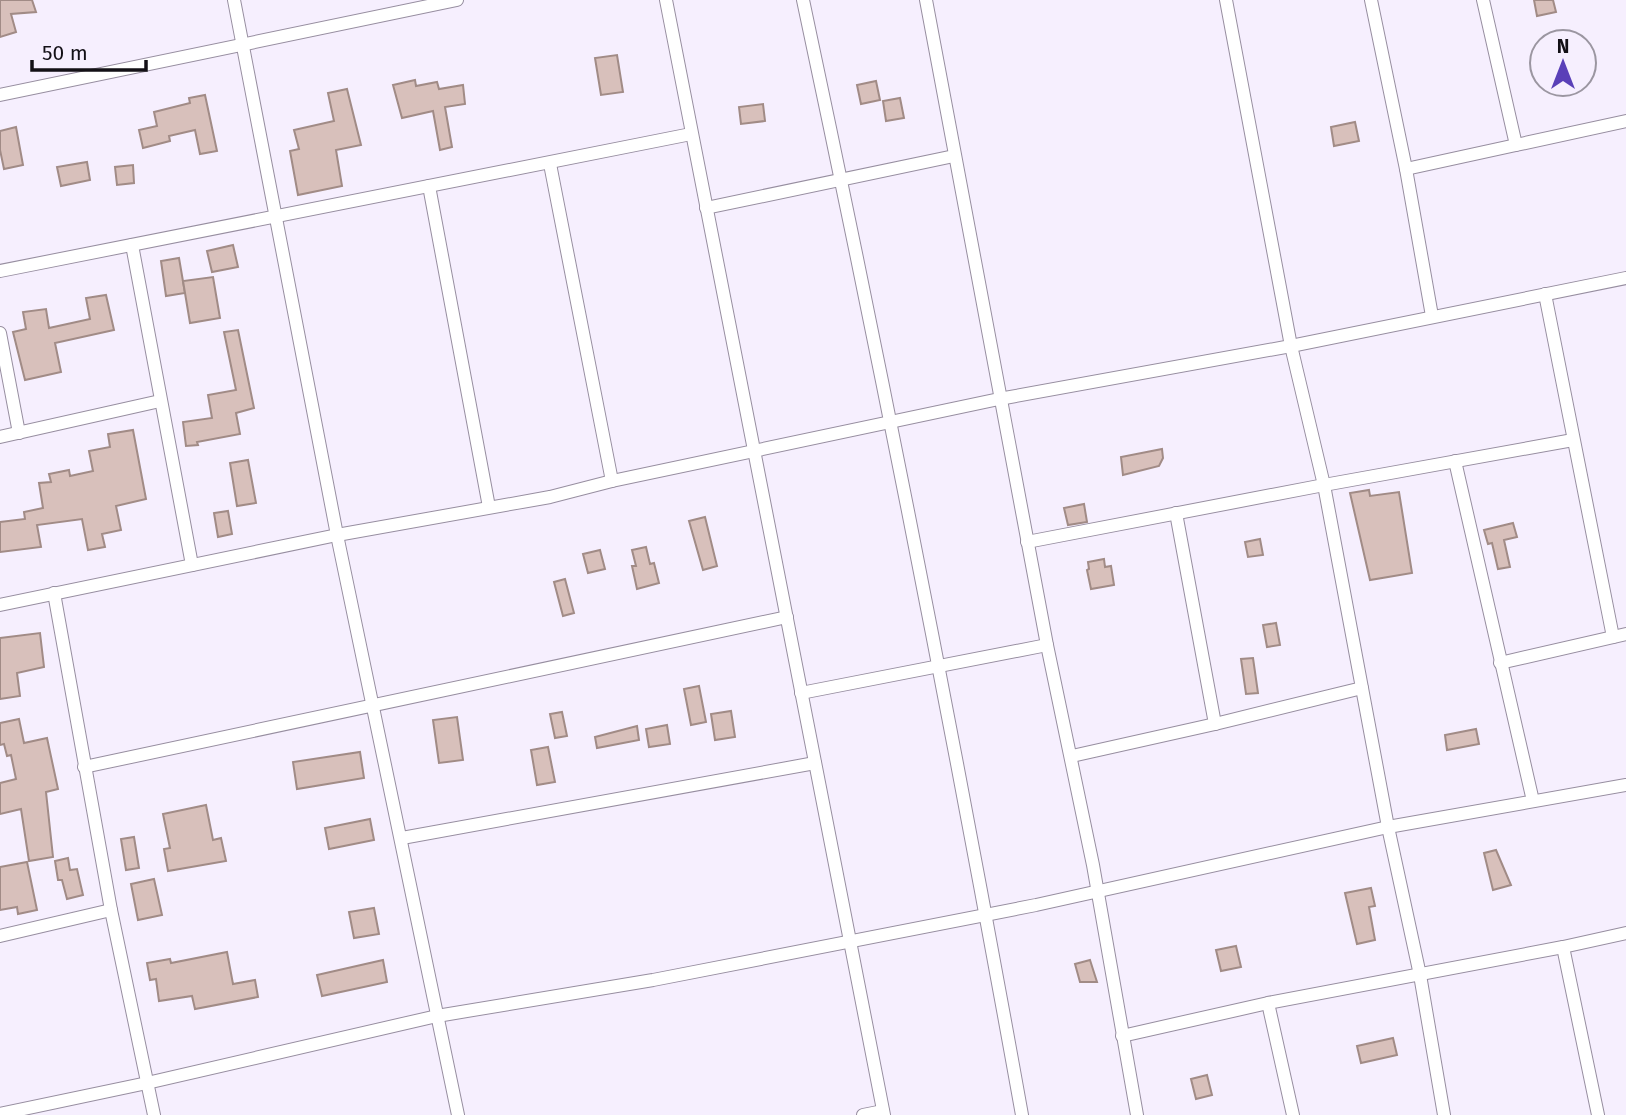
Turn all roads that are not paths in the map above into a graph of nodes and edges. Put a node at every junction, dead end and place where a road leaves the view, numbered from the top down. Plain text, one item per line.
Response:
1 (234, 0) edge
2 (457, 0) edge
3 (666, 0) edge
4 (803, 0) edge
5 (926, 0) edge
6 (1226, 0) edge
7 (1371, 0) edge
8 (1483, 0) edge
9 (241, 44) junction
10 (0, 95) edge
11 (1626, 121) edge
12 (691, 134) junction
13 (1516, 145) junction
14 (954, 156) junction
15 (550, 164) junction
16 (1405, 169) junction
17 (841, 178) junction
18 (429, 186) junction
19 (706, 208) junction
20 (275, 218) junction
21 (132, 245) junction
22 (0, 271) edge
23 (1626, 278) edge
24 (1545, 294) junction
25 (1432, 316) junction
26 (0, 332) edge
27 (1291, 346) junction
28 (999, 398) junction
29 (160, 401) junction
30 (891, 421) junction
31 (19, 433) junction
32 (0, 437) edge
33 (1573, 440) junction
34 (754, 452) junction
35 (1455, 461) junction
36 (612, 481) junction
37 (1324, 485) junction
38 (489, 507) junction
39 (1176, 513) junction
40 (337, 535) junction
41 (1027, 542) junction
42 (192, 565) junction
43 (54, 593) junction
44 (0, 605) edge
45 (787, 617) junction
46 (1619, 635) edge
47 (1047, 646) junction
48 (1500, 663) junction
49 (939, 667) junction
50 (1362, 688) junction
51 (801, 693) junction
52 (372, 706) junction
53 (1215, 724) junction
54 (1072, 756) junction
55 (815, 763) junction
56 (84, 767) junction
57 (1626, 785) edge
58 (1533, 801) junction
59 (1388, 827) junction
60 (402, 838) junction
61 (1098, 890) junction
62 (111, 910) junction
63 (986, 913) junction
64 (1626, 933) edge
65 (0, 936) edge
66 (850, 940) junction
67 (1563, 947) junction
68 (1420, 975) junction
69 (1268, 1003) junction
70 (436, 1016) junction
71 (1122, 1036) junction
72 (147, 1083) junction
73 (884, 1113) edge
74 (4, 1114) edge
75 (154, 1115) edge
76 (458, 1115) edge
77 (863, 1115) edge
78 (1022, 1115) edge
79 (1137, 1115) edge
80 (1293, 1115) edge
81 (1444, 1115) edge
82 (1598, 1115) edge

1 - 9 street
2 - 9 street
3 - 12 street
4 - 17 street
5 - 14 street
6 - 27 street
7 - 16 street
8 - 13 street
9 - 10 street
9 - 20 street
11 - 13 street
12 - 15 street
12 - 19 street
13 - 16 street
14 - 17 street
14 - 28 street
15 - 18 street
15 - 36 street
16 - 25 street
17 - 19 street
17 - 30 street
18 - 20 street
18 - 38 street
19 - 34 street
20 - 21 street
20 - 40 street
21 - 22 street
21 - 29 street
23 - 24 street
24 - 25 street
24 - 33 street
25 - 27 street
26 - 31 street
27 - 28 street
27 - 37 street
28 - 30 street
28 - 41 street
29 - 31 street
29 - 42 street
30 - 34 street
30 - 49 street
31 - 32 street
33 - 35 street
33 - 46 street
34 - 36 street
34 - 45 street
35 - 37 street
35 - 48 street
36 - 38 street
37 - 39 street
37 - 50 street
38 - 40 street
39 - 41 street
39 - 53 street
40 - 42 street
40 - 52 street
41 - 47 street
42 - 43 street
43 - 44 street
43 - 56 street
45 - 51 street
45 - 52 street
46 - 48 street
47 - 49 street
47 - 54 street
48 - 58 street
49 - 51 street
49 - 63 street
50 - 53 street
50 - 59 street
51 - 55 street
52 - 56 street
52 - 60 street
53 - 54 street
54 - 61 street
55 - 60 street
55 - 66 street
56 - 62 street
57 - 58 street
58 - 59 street
59 - 61 street
59 - 68 street
60 - 70 street
61 - 63 street
61 - 71 street
62 - 65 street
62 - 72 street
63 - 66 street
63 - 78 street
64 - 67 street
66 - 70 street
66 - 73 street
67 - 68 street
67 - 82 street
68 - 69 street
68 - 81 street
69 - 71 street
69 - 80 street
70 - 72 street
70 - 76 street
71 - 79 street
72 - 74 street
72 - 75 street
73 - 77 street

